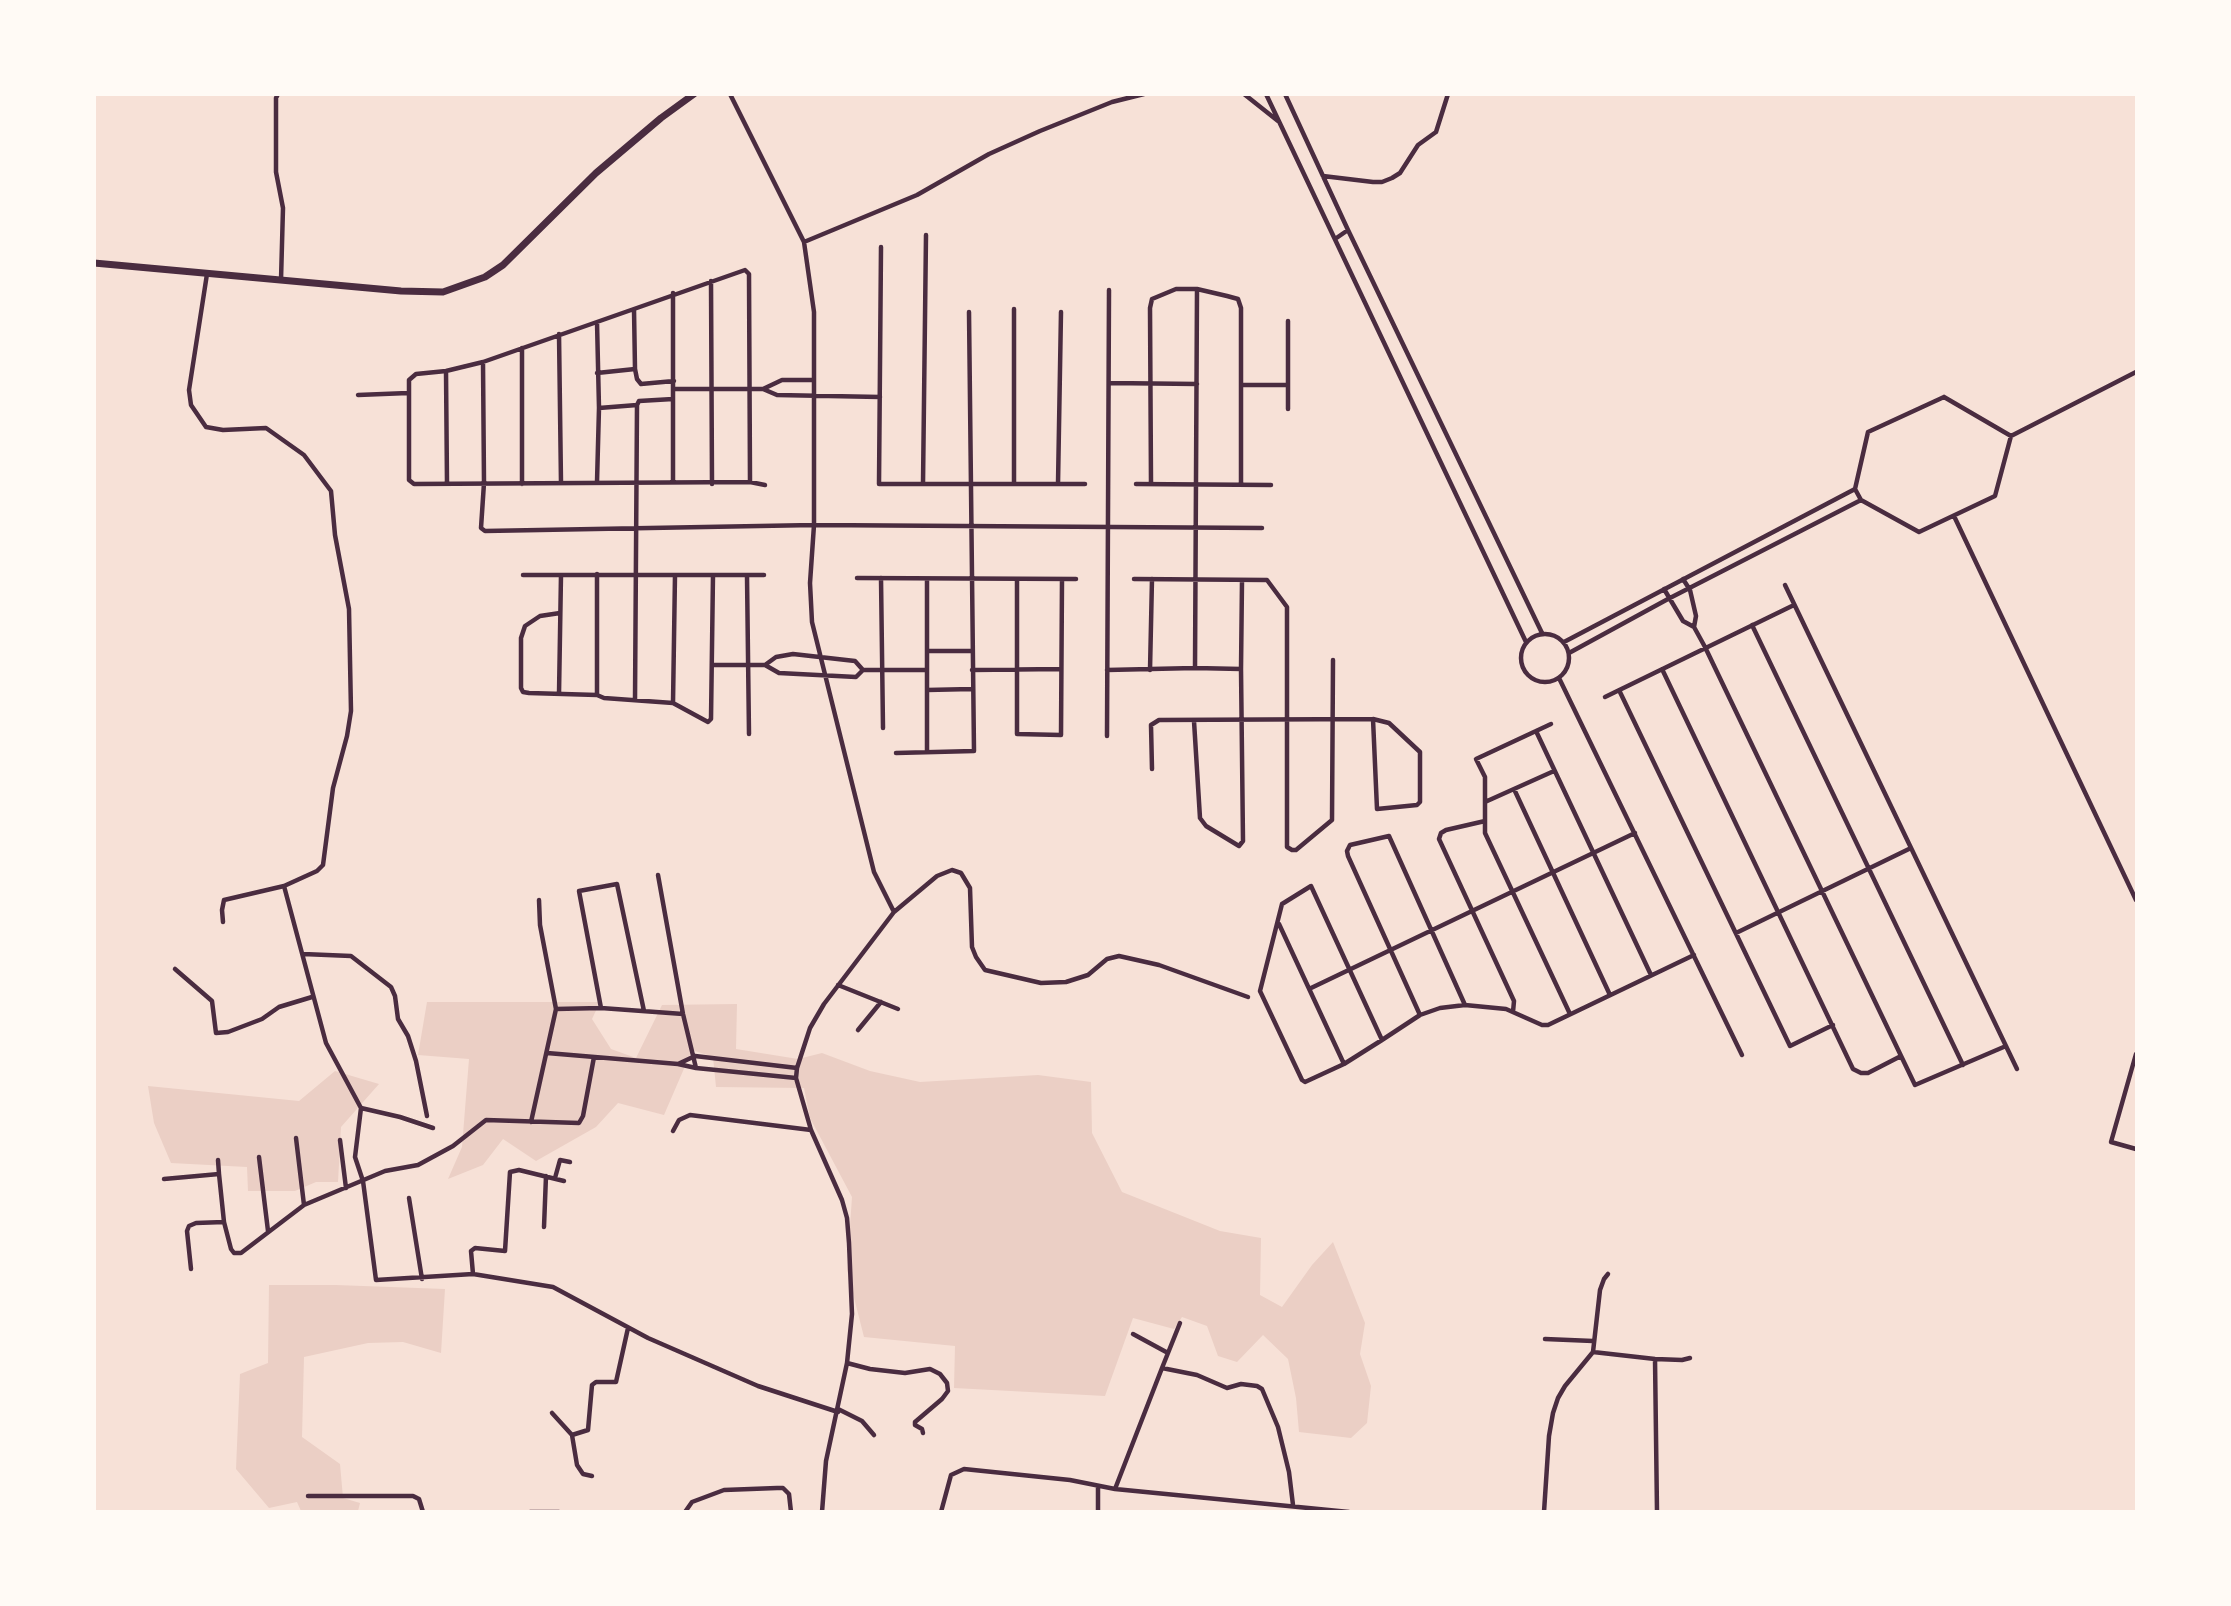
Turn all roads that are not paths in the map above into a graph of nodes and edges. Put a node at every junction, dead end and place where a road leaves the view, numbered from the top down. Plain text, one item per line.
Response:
1 (278, 94) edge
2 (694, 94) edge
3 (730, 94) edge
4 (1144, 94) edge
5 (1244, 94) edge
6 (1266, 94) edge
7 (1285, 94) edge
8 (1448, 94) edge
9 (1279, 121) junction
10 (1323, 176) junction
11 (1348, 230) junction
12 (926, 235) dead end
13 (1335, 239) junction
14 (804, 242) junction
15 (881, 247) dead end
16 (94, 263) edge
17 (207, 274) junction
18 (281, 280) junction
19 (711, 281) junction
20 (1197, 289) junction
21 (1109, 290) dead end
22 (673, 293) junction
23 (634, 309) junction
24 (1014, 309) dead end
25 (969, 312) dead end
26 (1061, 312) dead end
27 (597, 321) junction
28 (1288, 321) dead end
29 (559, 334) junction
30 (522, 348) junction
31 (483, 362) junction
32 (635, 369) junction
33 (446, 371) junction
34 (2137, 372) edge
35 (597, 373) junction
36 (813, 380) junction
37 (674, 381) junction
38 (1109, 383) junction
39 (1152, 383) junction
40 (1197, 384) junction
41 (1243, 385) junction
42 (1288, 386) junction
43 (713, 387) junction
44 (750, 388) junction
45 (674, 389) junction
46 (763, 389) junction
47 (408, 393) junction
48 (358, 395) dead end
49 (813, 396) junction
50 (880, 397) junction
51 (673, 399) junction
52 (637, 405) junction
53 (599, 408) junction
54 (1288, 409) dead end
55 (2011, 436) junction
56 (597, 482) junction
57 (635, 482) junction
58 (673, 482) junction
59 (750, 482) junction
60 (484, 483) junction
61 (561, 483) junction
62 (447, 484) junction
63 (522, 484) junction
64 (712, 484) junction
65 (923, 484) junction
66 (970, 484) junction
67 (1014, 484) junction
68 (1058, 484) junction
69 (1085, 484) dead end
70 (1136, 484) dead end
71 (1151, 484) junction
72 (1241, 484) junction
73 (765, 485) dead end
74 (1196, 485) junction
75 (1271, 485) dead end
76 (1855, 489) junction
77 (1861, 500) junction
78 (1954, 516) junction
79 (814, 525) junction
80 (970, 526) junction
81 (1108, 526) junction
82 (1196, 527) junction
83 (636, 528) junction
84 (1262, 528) dead end
85 (597, 574) junction
86 (523, 575) dead end
87 (561, 575) junction
88 (676, 575) junction
89 (713, 575) junction
90 (764, 575) dead end
91 (636, 576) junction
92 (747, 576) junction
93 (857, 578) dead end
94 (881, 578) junction
95 (927, 579) junction
96 (971, 579) junction
97 (1017, 579) junction
98 (1062, 579) junction
99 (1076, 579) dead end
100 (1134, 579) dead end
101 (1152, 579) junction
102 (1195, 579) junction
103 (1684, 579) junction
104 (1242, 580) junction
105 (1785, 585) dead end
106 (1664, 589) junction
107 (1690, 590) junction
108 (1668, 599) junction
109 (1794, 605) junction
110 (560, 614) junction
111 (1752, 625) junction
112 (1694, 627) junction
113 (1542, 633) junction
114 (1526, 642) junction
115 (1564, 642) junction
116 (1705, 647) junction
117 (927, 651) junction
118 (972, 651) junction
119 (1569, 653) junction
120 (820, 658) junction
121 (1333, 660) dead end
122 (748, 664) junction
123 (765, 665) junction
124 (712, 666) junction
125 (1061, 668) junction
126 (1195, 668) junction
127 (1241, 669) junction
128 (1662, 669) junction
129 (863, 670) junction
130 (882, 670) junction
131 (927, 670) junction
132 (972, 670) junction
133 (1017, 670) junction
134 (1108, 670) junction
135 (1150, 670) junction
136 (824, 675) junction
137 (1559, 678) junction
138 (972, 689) junction
139 (927, 690) junction
140 (1619, 690) junction
141 (559, 694) junction
142 (597, 695) junction
143 (1605, 697) dead end
144 (635, 700) junction
145 (675, 704) junction
146 (1333, 718) junction
147 (1373, 719) junction
148 (1243, 720) junction
149 (1286, 720) junction
150 (1194, 721) junction
151 (1551, 723) dead end
152 (883, 728) dead end
153 (1536, 731) junction
154 (749, 734) dead end
155 (1107, 736) dead end
156 (896, 752) dead end
157 (927, 752) junction
158 (1152, 769) dead end
159 (1555, 771) junction
160 (1514, 789) junction
161 (1485, 802) junction
162 (1485, 821) junction
163 (1635, 833) junction
164 (1911, 848) junction
165 (1593, 853) junction
166 (1868, 868) junction
167 (1553, 872) junction
168 (659, 875) dead end
169 (285, 886) junction
170 (1823, 890) junction
171 (1512, 892) junction
172 (539, 900) dead end
173 (2137, 900) edge
174 (1472, 911) junction
175 (894, 912) junction
176 (1778, 912) junction
177 (223, 922) dead end
178 (1279, 923) junction
179 (1431, 930) junction
180 (1736, 933) junction
181 (1391, 950) junction
182 (303, 954) junction
183 (1694, 955) junction
184 (175, 969) dead end
185 (1350, 970) junction
186 (1651, 975) junction
187 (838, 985) junction
188 (1309, 989) junction
189 (1610, 995) junction
190 (312, 997) junction
191 (1248, 997) dead end
192 (881, 1002) junction
193 (1465, 1005) junction
194 (601, 1008) junction
195 (556, 1009) junction
196 (898, 1009) dead end
197 (644, 1011) junction
198 (1513, 1012) junction
199 (684, 1014) junction
200 (1420, 1014) junction
201 (1570, 1014) junction
202 (1833, 1025) junction
203 (858, 1030) dead end
204 (1382, 1040) junction
205 (2006, 1046) junction
206 (547, 1053) junction
207 (1742, 1055) dead end
208 (2137, 1055) edge
209 (695, 1056) junction
210 (1901, 1056) junction
211 (594, 1057) junction
212 (678, 1064) junction
213 (1344, 1064) junction
214 (1963, 1065) junction
215 (696, 1068) junction
216 (797, 1068) junction
217 (2017, 1069) dead end
218 (796, 1078) junction
219 (360, 1108) junction
220 (426, 1116) dead end
221 (531, 1122) junction
222 (433, 1128) dead end
223 (811, 1130) junction
224 (673, 1131) dead end
225 (296, 1138) dead end
226 (340, 1140) dead end
227 (2137, 1149) edge
228 (259, 1157) dead end
229 (218, 1160) dead end
230 (570, 1162) dead end
231 (219, 1174) junction
232 (546, 1176) junction
233 (555, 1178) junction
234 (164, 1180) dead end
235 (363, 1181) junction
236 (564, 1181) dead end
237 (345, 1188) junction
238 (410, 1198) dead end
239 (304, 1205) junction
240 (224, 1222) junction
241 (544, 1227) dead end
242 (268, 1231) junction
243 (191, 1269) dead end
244 (473, 1274) junction
245 (1608, 1275) dead end
246 (422, 1279) junction
247 (1180, 1323) dead end
248 (628, 1328) junction
249 (1133, 1334) dead end
250 (1545, 1339) dead end
251 (1593, 1341) junction
252 (1592, 1352) junction
253 (1168, 1353) junction
254 (1690, 1357) dead end
255 (1655, 1359) junction
256 (847, 1363) junction
257 (1162, 1368) junction
258 (838, 1410) junction
259 (552, 1413) dead end
260 (923, 1433) dead end
261 (572, 1435) junction
262 (874, 1435) dead end
263 (592, 1476) dead end
264 (1098, 1486) junction
265 (1115, 1489) junction
266 (308, 1496) dead end
267 (1293, 1505) junction
268 (423, 1511) edge
269 (530, 1511) edge
270 (559, 1511) edge
271 (685, 1511) edge
272 (791, 1511) edge
273 (822, 1511) edge
274 (941, 1511) edge
275 (1098, 1511) edge
276 (1349, 1511) edge
277 (1544, 1511) edge
278 (1657, 1511) edge

1 - 18 street
2 - 18 main road
3 - 14 street
4 - 14 street
5 - 9 street
6 - 9 street
7 - 10 street
8 - 10 street
9 - 13 street
10 - 11 street
11 - 13 street
11 - 113 street
12 - 65 street
13 - 114 street
14 - 36 street
15 - 50 street
16 - 17 main road
17 - 18 main road
17 - 169 street
19 - 22 street
19 - 43 street
19 - 44 street
20 - 39 street
20 - 40 street
20 - 41 street
21 - 38 street
22 - 23 street
22 - 37 street
23 - 27 street
23 - 32 street
24 - 67 street
25 - 66 street
26 - 68 street
27 - 29 street
27 - 35 street
28 - 42 street
29 - 30 street
29 - 61 street
30 - 31 street
30 - 63 street
31 - 33 street
31 - 60 street
32 - 35 street
32 - 37 street
33 - 47 street
33 - 62 street
34 - 55 street
35 - 53 street
36 - 46 street
36 - 49 street
37 - 45 street
38 - 39 street
38 - 81 street
39 - 40 street
39 - 71 street
40 - 74 street
41 - 42 street
41 - 72 street
42 - 54 street
43 - 44 street
43 - 45 street
43 - 64 street
44 - 46 street
44 - 59 street
45 - 51 street
46 - 49 street
47 - 48 street
47 - 62 street
49 - 50 street
49 - 79 street
50 - 65 street
51 - 52 street
51 - 58 street
52 - 53 street
52 - 57 street
53 - 56 street
55 - 76 street
55 - 78 street
56 - 57 street
56 - 61 street
57 - 58 street
57 - 83 street
58 - 64 street
59 - 64 street
59 - 73 street
60 - 62 street
60 - 63 street
60 - 83 street
61 - 63 street
65 - 66 street
66 - 67 street
66 - 80 street
67 - 68 street
68 - 69 street
70 - 71 street
71 - 74 street
72 - 74 street
72 - 75 street
74 - 82 street
76 - 77 street
76 - 103 street
77 - 78 street
77 - 107 street
78 - 173 street
79 - 80 street
79 - 83 street
79 - 120 street
80 - 81 street
80 - 96 street
81 - 82 street
81 - 134 street
82 - 84 street
82 - 102 street
83 - 91 street
85 - 87 street
85 - 91 street
85 - 142 street
86 - 87 street
87 - 110 street
88 - 89 street
88 - 91 street
88 - 145 street
89 - 92 street
89 - 124 street
90 - 92 street
91 - 144 street
92 - 122 street
93 - 94 street
94 - 95 street
94 - 130 street
95 - 96 street
95 - 117 street
96 - 97 street
96 - 118 street
97 - 98 street
97 - 133 street
98 - 99 street
98 - 125 street
100 - 101 street
101 - 102 street
101 - 135 street
102 - 104 street
102 - 126 street
103 - 106 street
103 - 107 street
104 - 127 street
104 - 149 street
105 - 109 street
106 - 108 street
106 - 115 street
107 - 108 street
107 - 112 street
108 - 112 street
108 - 119 street
109 - 111 street
109 - 164 street
110 - 141 street
110 - 141 street
111 - 116 street
111 - 166 street
112 - 116 street
113 - 114 street
113 - 115 street
114 - 137 street
115 - 119 street
116 - 128 street
116 - 170 street
117 - 118 street
117 - 131 street
118 - 132 street
119 - 137 street
120 - 123 street
120 - 129 street
120 - 136 street
121 - 146 street
122 - 123 street
122 - 124 street
122 - 154 street
123 - 136 street
124 - 145 street
125 - 133 street
125 - 133 street
126 - 127 street
126 - 135 street
127 - 148 street
128 - 140 street
128 - 176 street
129 - 130 street
129 - 136 street
130 - 131 street
130 - 152 street
131 - 139 street
132 - 133 street
132 - 138 street
134 - 135 street
134 - 155 street
136 - 175 street
137 - 163 street
138 - 139 street
138 - 157 street
139 - 157 street
140 - 143 street
140 - 180 street
141 - 142 street
142 - 144 street
144 - 145 street
146 - 147 street
146 - 149 street
146 - 149 street
147 - 147 street
148 - 149 street
148 - 150 street
148 - 150 street
150 - 158 street
151 - 153 street
153 - 159 street
153 - 161 street
156 - 157 street
159 - 160 street
159 - 165 street
160 - 161 street
160 - 167 street
161 - 162 street
162 - 171 street
162 - 174 street
163 - 165 street
163 - 183 street
164 - 166 street
164 - 205 street
165 - 167 street
165 - 186 street
166 - 170 street
166 - 214 street
167 - 171 street
167 - 189 street
168 - 199 street
169 - 177 street
169 - 182 street
170 - 176 street
170 - 210 street
171 - 174 street
171 - 201 street
172 - 195 street
174 - 179 street
174 - 198 street
175 - 187 street
175 - 191 street
176 - 180 street
176 - 202 street
178 - 185 street
178 - 188 street
178 - 213 street
179 - 181 street
179 - 181 street
179 - 193 street
180 - 202 street
181 - 185 street
181 - 200 street
182 - 190 street
182 - 220 street
183 - 186 street
183 - 207 street
184 - 190 street
185 - 188 street
185 - 204 street
186 - 189 street
187 - 192 street
187 - 216 street
188 - 213 street
189 - 201 street
190 - 219 street
192 - 196 street
192 - 203 street
193 - 198 street
193 - 200 street
194 - 195 street
194 - 197 street
194 - 197 street
195 - 206 street
197 - 199 street
198 - 201 street
199 - 209 street
200 - 204 street
202 - 210 street
204 - 213 street
205 - 214 street
205 - 217 street
206 - 211 street
206 - 221 street
208 - 227 street
209 - 212 street
209 - 215 street
209 - 216 street
210 - 214 street
211 - 212 street
211 - 221 street
212 - 215 street
215 - 218 street
216 - 218 street
218 - 223 street
219 - 222 street
219 - 235 street
221 - 235 street
223 - 224 street
223 - 256 street
225 - 239 street
226 - 237 street
228 - 242 street
229 - 231 street
230 - 233 street
231 - 234 street
231 - 240 street
232 - 233 street
232 - 241 street
232 - 244 street
233 - 236 street
235 - 237 street
235 - 246 street
237 - 239 street
238 - 246 street
239 - 242 street
240 - 242 street
240 - 243 street
244 - 246 street
244 - 248 street
245 - 251 street
247 - 253 street
248 - 258 street
248 - 261 street
249 - 253 street
250 - 251 street
251 - 252 street
252 - 255 street
252 - 277 street
253 - 257 street
254 - 255 street
255 - 278 street
256 - 258 street
256 - 260 street
257 - 265 street
257 - 267 street
258 - 262 street
258 - 273 street
259 - 261 street
261 - 263 street
264 - 265 street
264 - 274 street
264 - 275 street
265 - 267 street
266 - 268 street
267 - 276 street
269 - 270 street
271 - 272 street

